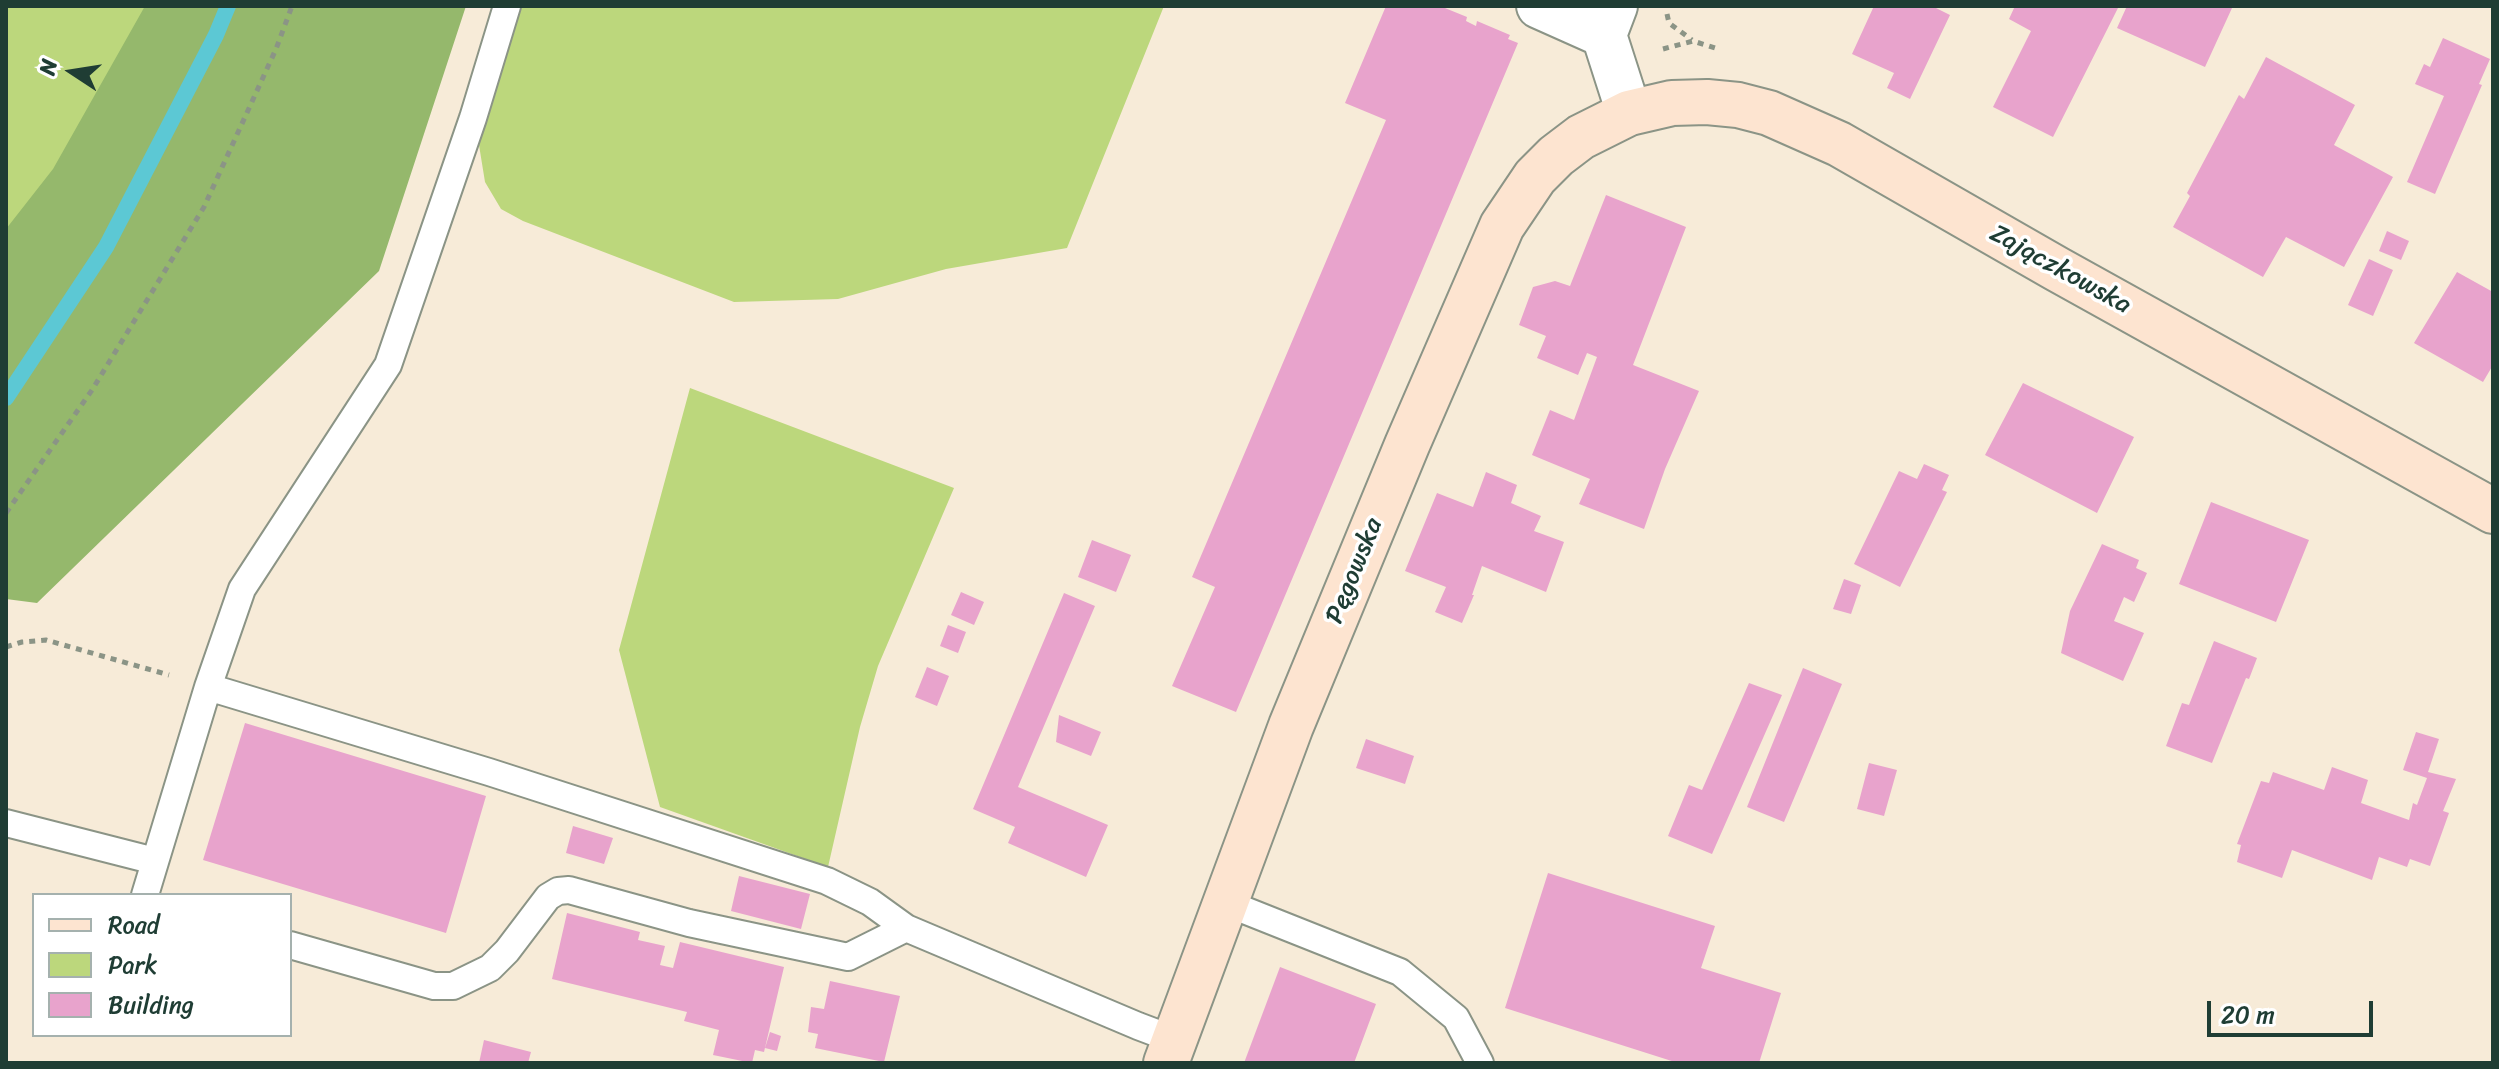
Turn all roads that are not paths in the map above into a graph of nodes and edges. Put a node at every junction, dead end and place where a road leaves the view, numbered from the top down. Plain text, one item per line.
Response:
1 (507, 6) edge
2 (1539, 6) edge
3 (1610, 21) edge
4 (1619, 117) junction
5 (2493, 511) edge
6 (208, 687) junction
7 (6, 823) edge
8 (155, 861) junction
9 (146, 893) edge
10 (1224, 902) junction
11 (906, 928) junction
12 (292, 946) edge
13 (1170, 1051) edge
14 (1480, 1063) edge

1 - 6 lane
2 - 3 street
3 - 4 street
4 - 5 main road, Zajączkowska
4 - 10 main road, Pęgowska
6 - 8 lane
6 - 11 lane
7 - 8 lane
8 - 9 lane
10 - 13 main road, Pęgowska
10 - 14 lane
11 - 12 lane
11 - 13 lane

